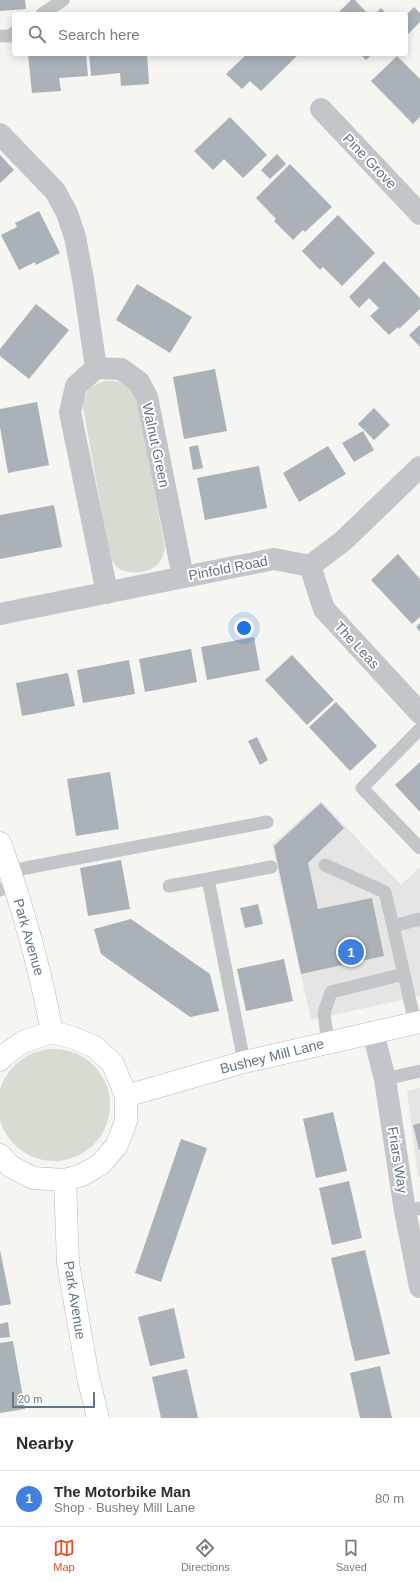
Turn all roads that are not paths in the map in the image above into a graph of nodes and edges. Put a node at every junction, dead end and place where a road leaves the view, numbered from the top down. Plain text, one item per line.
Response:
1 (64, 0) edge
2 (45, 12) edge
3 (12, 34) edge
4 (0, 36) edge
5 (320, 109) dead end
6 (0, 134) edge
7 (420, 214) edge
8 (96, 368) junction
9 (420, 467) edge
10 (310, 566) junction
11 (183, 577) junction
12 (108, 593) junction
13 (0, 614) edge
14 (420, 713) edge
15 (420, 728) edge
16 (267, 822) dead end
17 (0, 843) edge
18 (420, 848) edge
19 (325, 865) dead end
20 (271, 867) dead end
21 (208, 879) junction
22 (8, 882) edge
23 (169, 886) dead end
24 (420, 919) edge
25 (393, 926) junction
26 (404, 974) junction
27 (417, 1023) edge
28 (52, 1032) junction
29 (373, 1032) junction
30 (328, 1043) junction
31 (0, 1060) edge
32 (244, 1062) junction
33 (420, 1071) edge
34 (385, 1079) junction
35 (126, 1096) junction
36 (0, 1155) edge
37 (65, 1180) junction
38 (413, 1209) edge
39 (420, 1287) edge
40 (98, 1418) edge

1 - 2 lane
3 - 4 lane
5 - 7 street, Pine Grove
6 - 8 street
8 - 11 street, Walnut Green
8 - 12 street
9 - 10 street
10 - 11 street, Pinfold Road
10 - 14 street, The Leas
11 - 12 street, Pinfold Road
12 - 13 street, Pinfold Road
15 - 18 lane
16 - 22 lane
17 - 22 street, Park Avenue
19 - 25 lane
20 - 21 lane
21 - 23 lane
21 - 32 lane
22 - 28 street, Park Avenue
24 - 25 lane
25 - 26 lane
26 - 27 lane
26 - 30 lane
27 - 29 street, Bushey Mill Lane
28 - 31 street
28 - 35 street
29 - 30 street, Bushey Mill Lane
29 - 34 street, Friars Way
30 - 32 street, Bushey Mill Lane
32 - 35 street, Bushey Mill Lane
33 - 34 lane
34 - 38 street, Friars Way
35 - 37 street
36 - 37 street
37 - 40 street, Park Avenue
38 - 39 street, Friars Way

